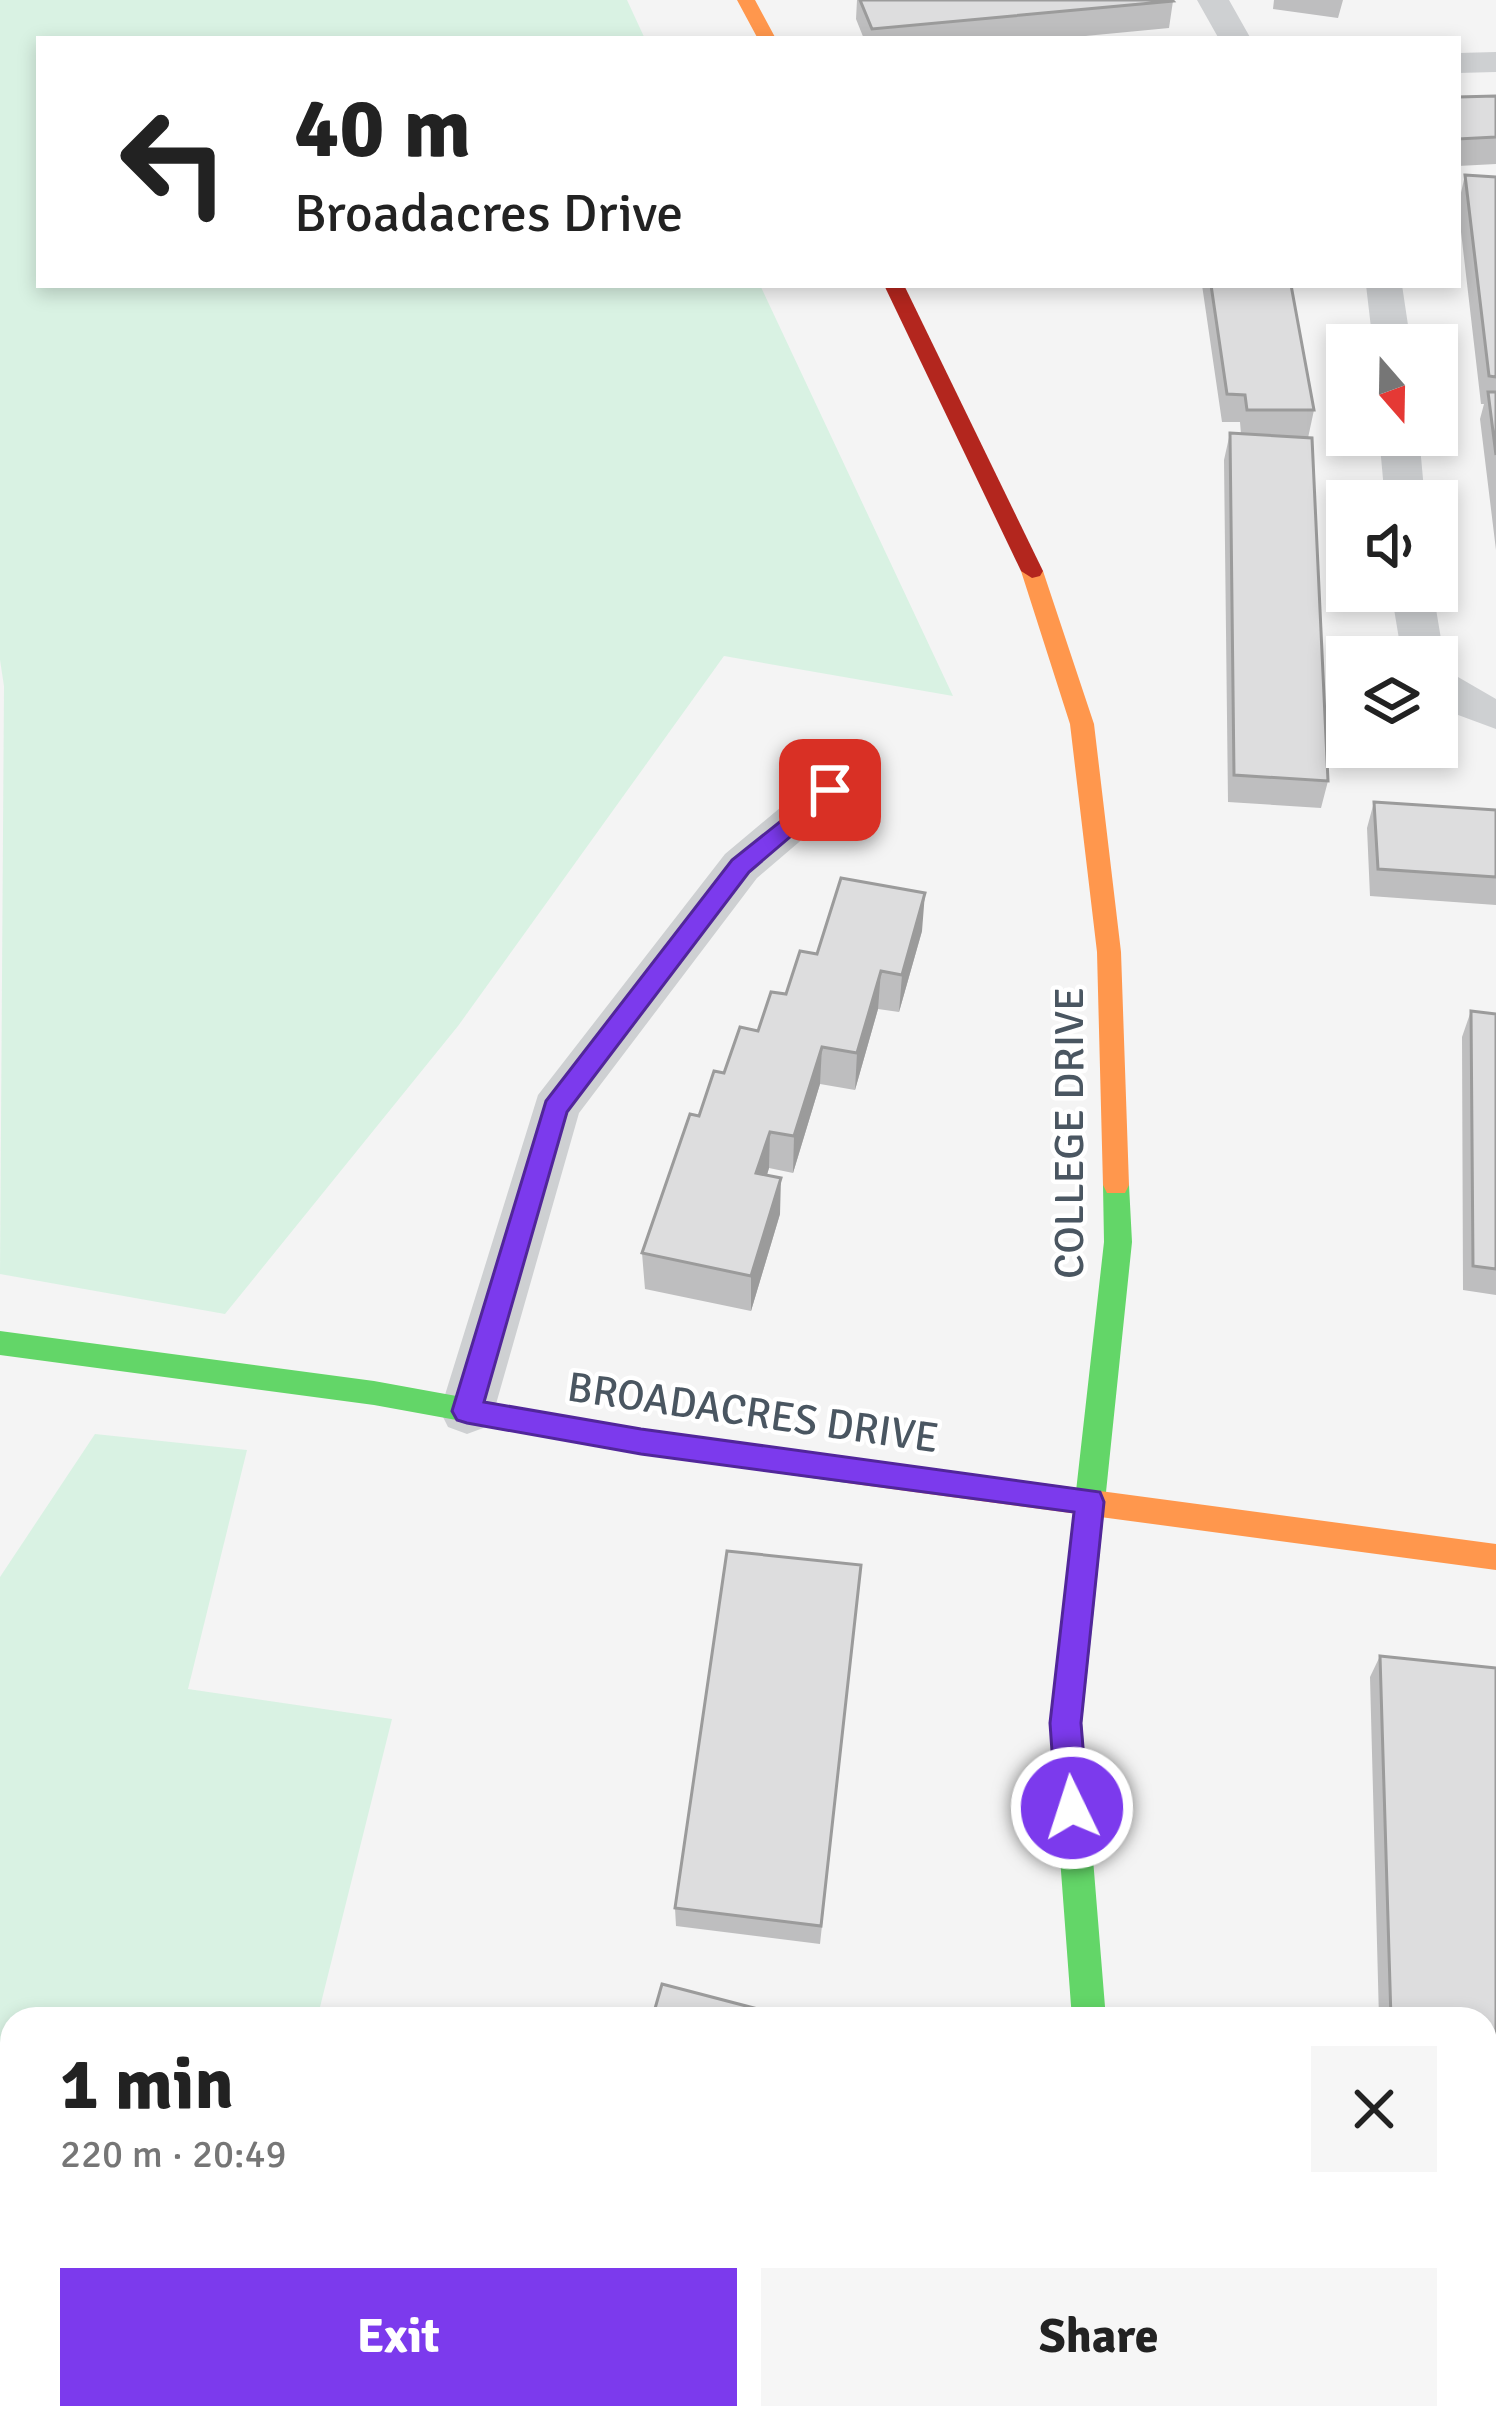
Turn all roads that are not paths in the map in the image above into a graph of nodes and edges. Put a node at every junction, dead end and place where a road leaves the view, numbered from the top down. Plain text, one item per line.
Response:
1 (746, 0) edge
2 (1213, 0) edge
3 (765, 36) edge
4 (1233, 36) edge
5 (1496, 62) edge
6 (1461, 63) edge
7 (895, 288) edge
8 (1384, 288) edge
9 (1389, 324) edge
10 (1458, 696) edge
11 (1494, 716) edge
12 (858, 767) dead end
13 (0, 1343) edge
14 (467, 1411) junction
15 (1090, 1502) junction
16 (1496, 1557) edge
17 (1088, 2007) edge

1 - 3 main road
2 - 4 street
5 - 6 street
7 - 15 main road, COLLEGE DRIVE
8 - 9 street
10 - 11 street
12 - 14 street
13 - 14 main road, BROADACRES DRIVE
14 - 15 main road, BROADACRES DRIVE
15 - 16 main road, BROADACRES DRIVE
15 - 17 main road, COLLEGE DRIVE

